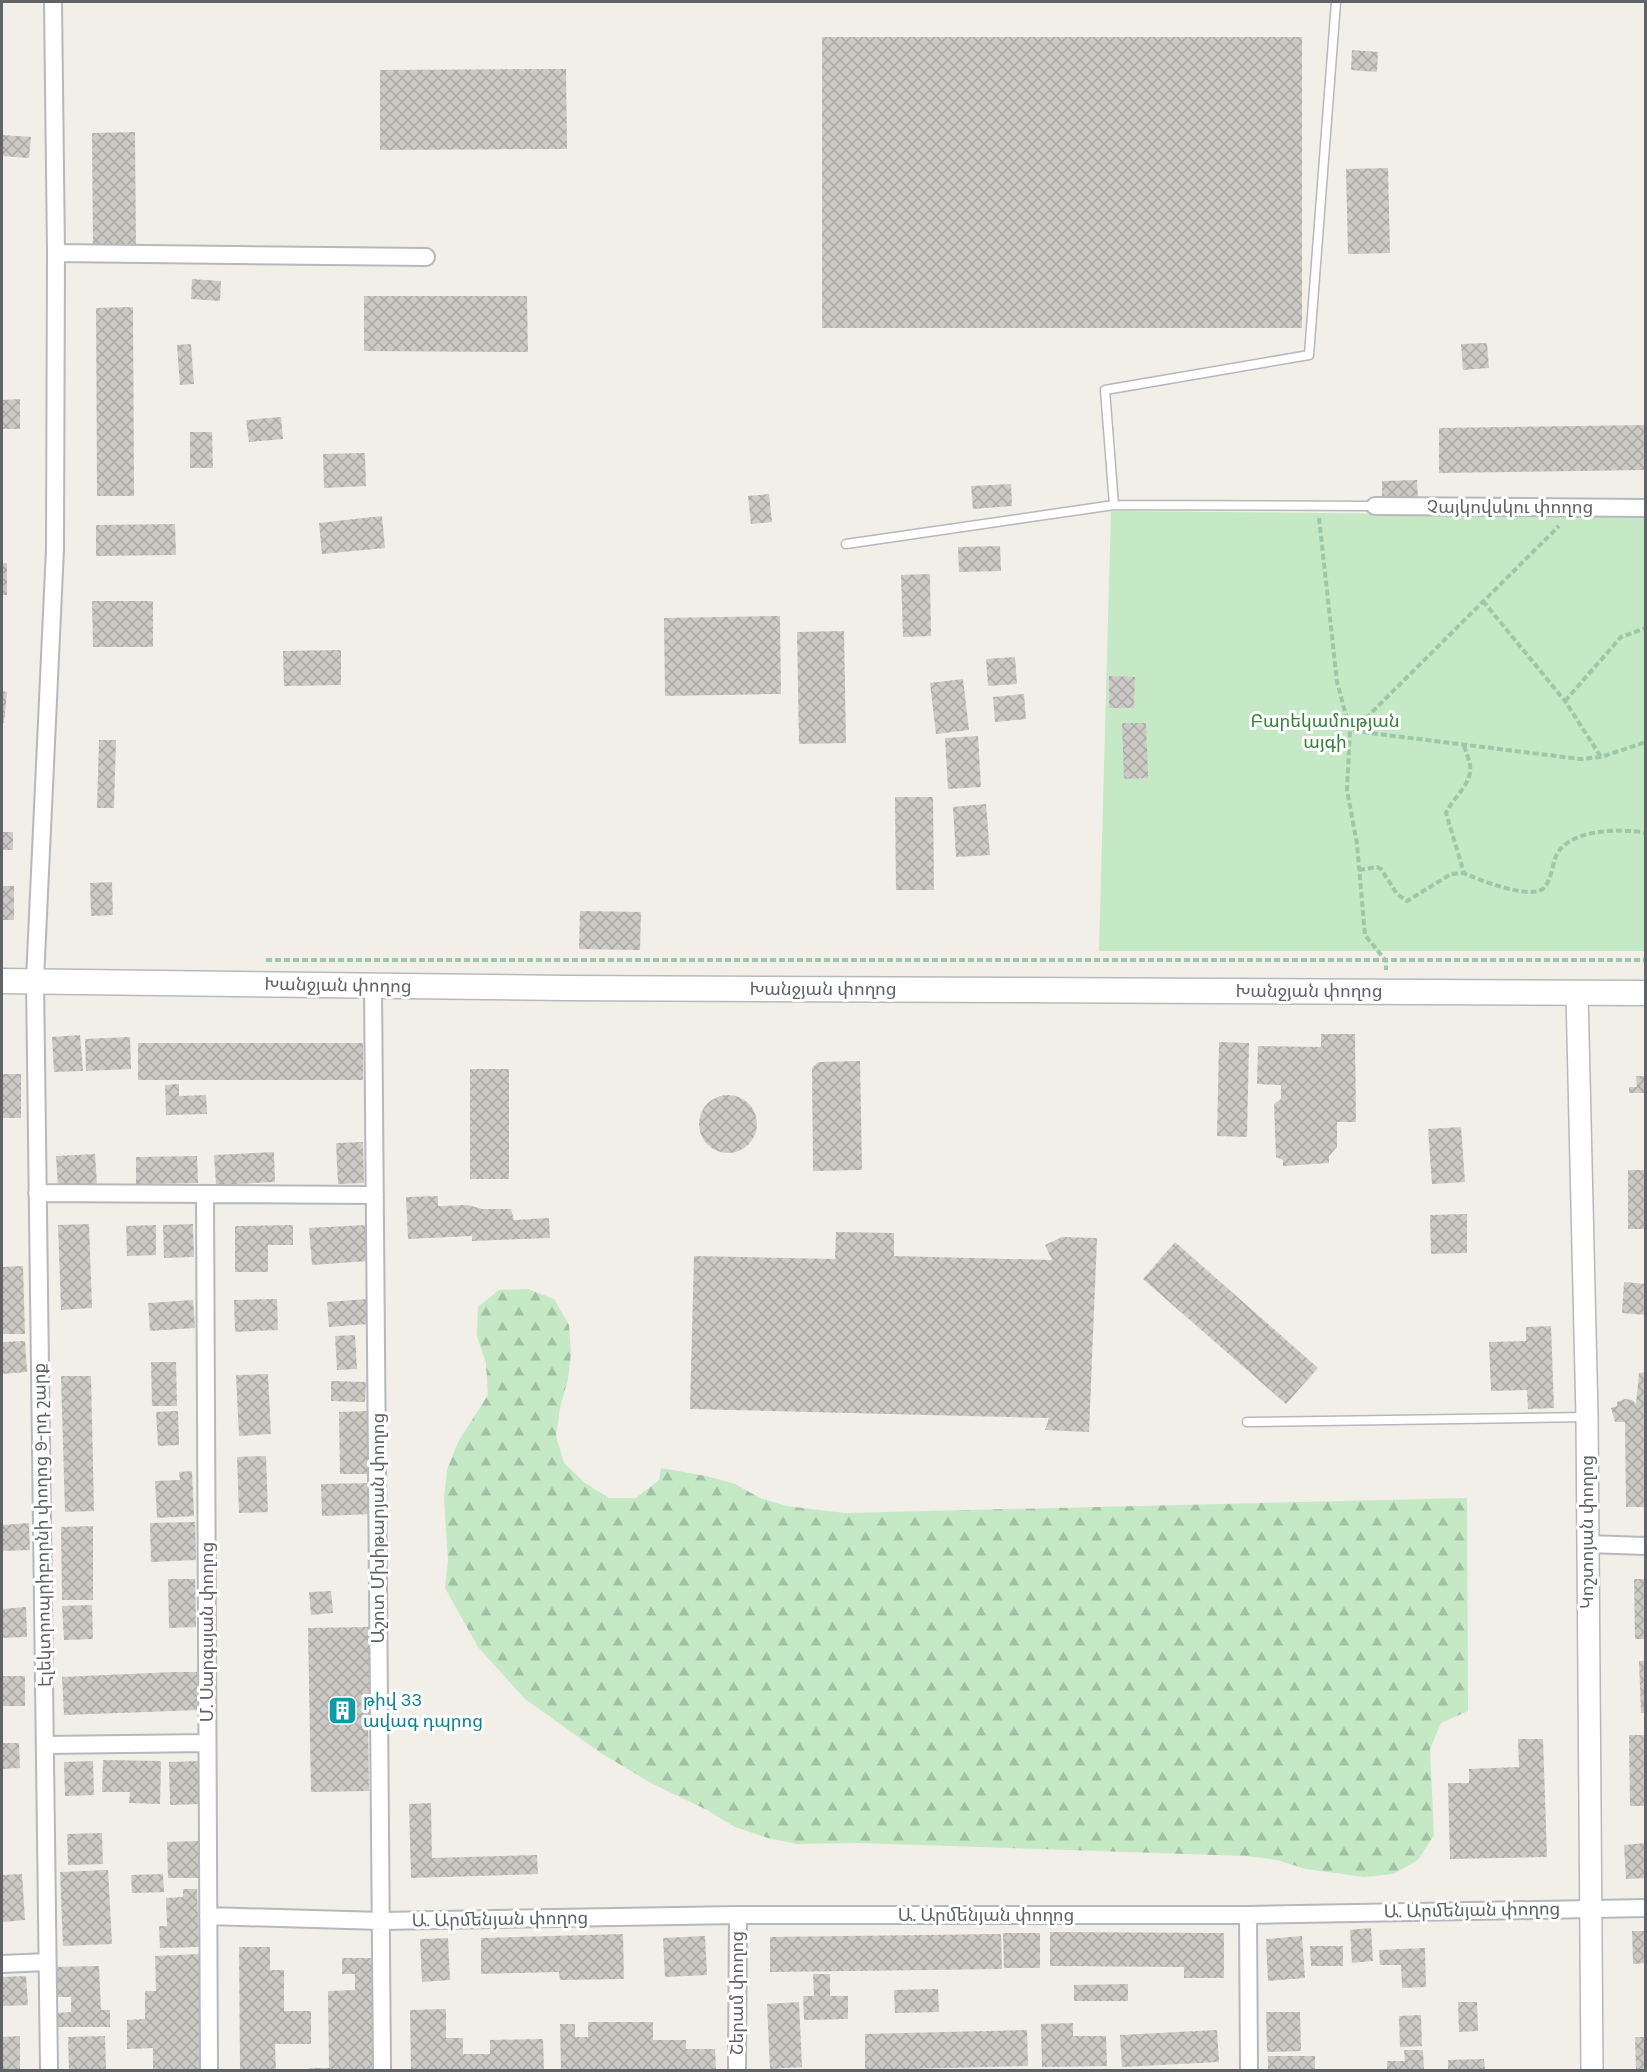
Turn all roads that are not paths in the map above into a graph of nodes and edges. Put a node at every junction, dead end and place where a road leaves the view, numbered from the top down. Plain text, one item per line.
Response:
1 (53, 2) edge
2 (1336, 2) edge
3 (56, 253) junction
4 (426, 256) dead end
5 (1114, 505) junction
6 (1375, 506) joint
7 (1646, 508) edge
8 (846, 544) dead end
9 (35, 980) junction
10 (2, 981) edge
11 (373, 985) junction
12 (1577, 993) junction
13 (1646, 993) edge
14 (38, 1193) junction
15 (205, 1194) junction
16 (375, 1195) junction
17 (1587, 1417) junction
18 (1247, 1422) dead end
19 (1587, 1544) junction
20 (1646, 1546) edge
21 (207, 1743) junction
22 (45, 1745) junction
23 (1591, 1908) junction
24 (1646, 1908) edge
25 (738, 1915) junction
26 (1248, 1915) junction
27 (208, 1916) junction
28 (381, 1920) junction
29 (47, 1962) junction
30 (2, 1964) edge
31 (49, 2070) edge
32 (209, 2070) edge
33 (382, 2070) edge
34 (737, 2070) edge
35 (1249, 2070) edge
36 (1592, 2070) edge

1 - 3 street, Էլեկտրոպրիբորնի փողոց 9-րդ շարք
2 - 5 lane
3 - 4 street
3 - 9 street, Էլեկտրոպրիբորնի փողոց 9-րդ շարք
5 - 6 lane
5 - 8 lane
6 - 7 street, Չայկովսկու փողոց
9 - 10 main road, Խանջյան փողոց
9 - 11 main road, Խանջյան փողոց
9 - 14 street, Էլեկտրոպրիբորնի փողոց 9-րդ շարք
11 - 12 main road, Խանջյան փողոց
11 - 16 street, Աշոտ Մխիթարյան փողոց
12 - 13 main road, Խանջյան փողոց
12 - 17 street, Կոշտոյան փողոց
14 - 15 street
14 - 22 street, Էլեկտրոպրիբորնի փողոց 9-րդ շարք
15 - 16 street
15 - 21 street, Մ. Սարգսյան փողոց
16 - 28 street, Աշոտ Մխիթարյան փողոց
17 - 18 lane
17 - 19 street, Կոշտոյան փողոց
19 - 20 street
19 - 23 street, Կոշտոյան փողոց
21 - 22 street
21 - 27 street, Մ. Սարգսյան փողոց
22 - 29 street, Էլեկտրոպրիբորնի փողոց 9-րդ շարք
23 - 24 street, Ա. Արմենյան փողոց
23 - 26 street, Ա. Արմենյան փողոց
23 - 36 street, Կոշտոյան փողոց
25 - 26 street, Ա. Արմենյան փողոց
25 - 28 street, Ա. Արմենյան փողոց
25 - 34 street, Շերամ փողոց
26 - 35 street
27 - 28 street, Ա. Արմենյան փողոց
27 - 32 street, Մ. Սարգսյան փողոց
28 - 33 street, Աշոտ Մխիթարյան փողոց
29 - 30 street
29 - 31 street, Էլեկտրոպրիբորնի փողոց 9-րդ շարք

